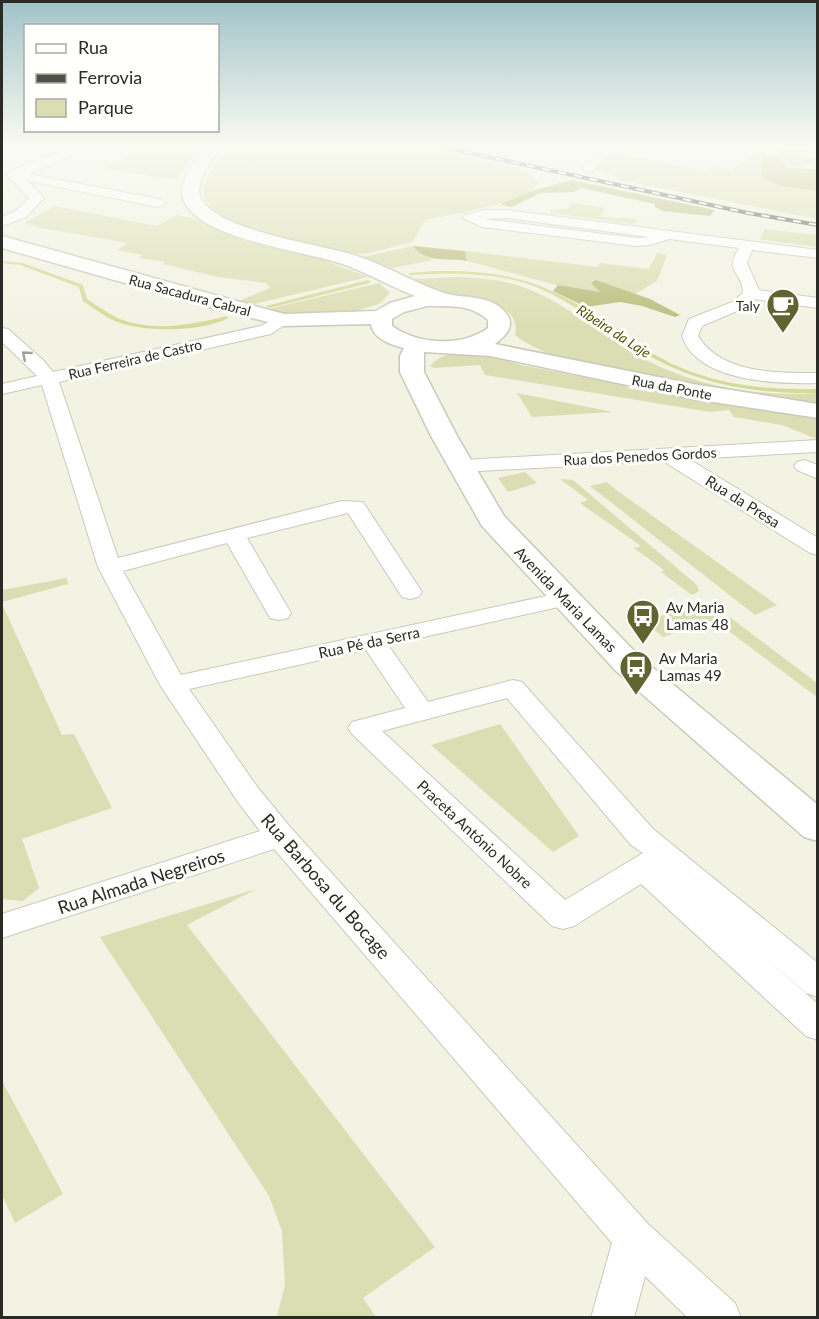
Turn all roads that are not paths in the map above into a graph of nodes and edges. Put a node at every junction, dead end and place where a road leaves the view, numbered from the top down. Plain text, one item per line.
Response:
1 (28, 207) edge
2 (198, 207) edge
3 (2, 222) edge
4 (668, 235) junction
5 (2, 242) edge
6 (748, 245) junction
7 (818, 254) edge
8 (399, 283) junction
9 (751, 294) junction
10 (445, 300) junction
11 (818, 303) edge
12 (389, 312) junction
13 (284, 320) junction
14 (497, 332) junction
15 (2, 333) edge
16 (416, 345) junction
17 (462, 346) junction
18 (529, 356) junction
19 (818, 378) edge
20 (49, 379) junction
21 (2, 390) edge
22 (818, 411) edge
23 (818, 446) edge
24 (668, 455) junction
25 (462, 466) junction
26 (233, 534) junction
27 (818, 548) edge
28 (110, 567) junction
29 (410, 592) dead end
30 (564, 598) junction
31 (279, 613) dead end
32 (373, 642) junction
33 (173, 685) junction
34 (421, 711) junction
35 (818, 827) edge
36 (280, 836) junction
37 (655, 861) junction
38 (2, 926) edge
39 (818, 983) edge
40 (818, 1026) edge
41 (634, 1238) junction
42 (612, 1317) edge
43 (720, 1317) edge

1 - 3 street
2 - 8 street
4 - 4 street
4 - 6 street
5 - 13 street, Rua Sacadura Cabral
6 - 7 street
6 - 9 street
8 - 10 street
8 - 12 street
9 - 11 street
9 - 19 street
10 - 12 street, Rua Sacadura Cabral
10 - 14 street
12 - 13 street, Rua Sacadura Cabral
12 - 16 street
13 - 20 street, Rua Ferreira de Castro
14 - 17 street
14 - 18 street
20 -> 15 street, Rua Ferreira de Castro
16 - 17 street
16 - 25 street, Avenida Maria Lamas
17 - 18 street
18 - 22 street, Rua da Ponte
20 - 21 street
20 - 28 street, Rua Barbosa du Bocage
23 - 24 street, Rua dos Penedos Gordos
24 - 25 street, Rua dos Penedos Gordos
24 - 27 street, Rua da Presa
25 - 30 street, Avenida Maria Lamas
26 - 28 street
26 - 29 street
26 - 31 street
28 - 33 street, Rua Barbosa du Bocage
30 - 32 street, Rua Pé da Serra
30 - 35 street, Avenida Maria Lamas
32 - 33 street, Rua Pé da Serra
32 - 34 street
33 - 36 street, Rua Barbosa du Bocage
34 - 37 street, Praceta António Nobre
34 - 37 street, Praceta António Nobre
36 - 38 street, Rua Almada Negreiros
36 - 41 street, Rua Barbosa du Bocage
37 - 39 street, Praceta António Nobre
37 - 40 street, Praceta António Nobre
41 - 42 street
41 - 43 street, Rua Barbosa du Bocage

